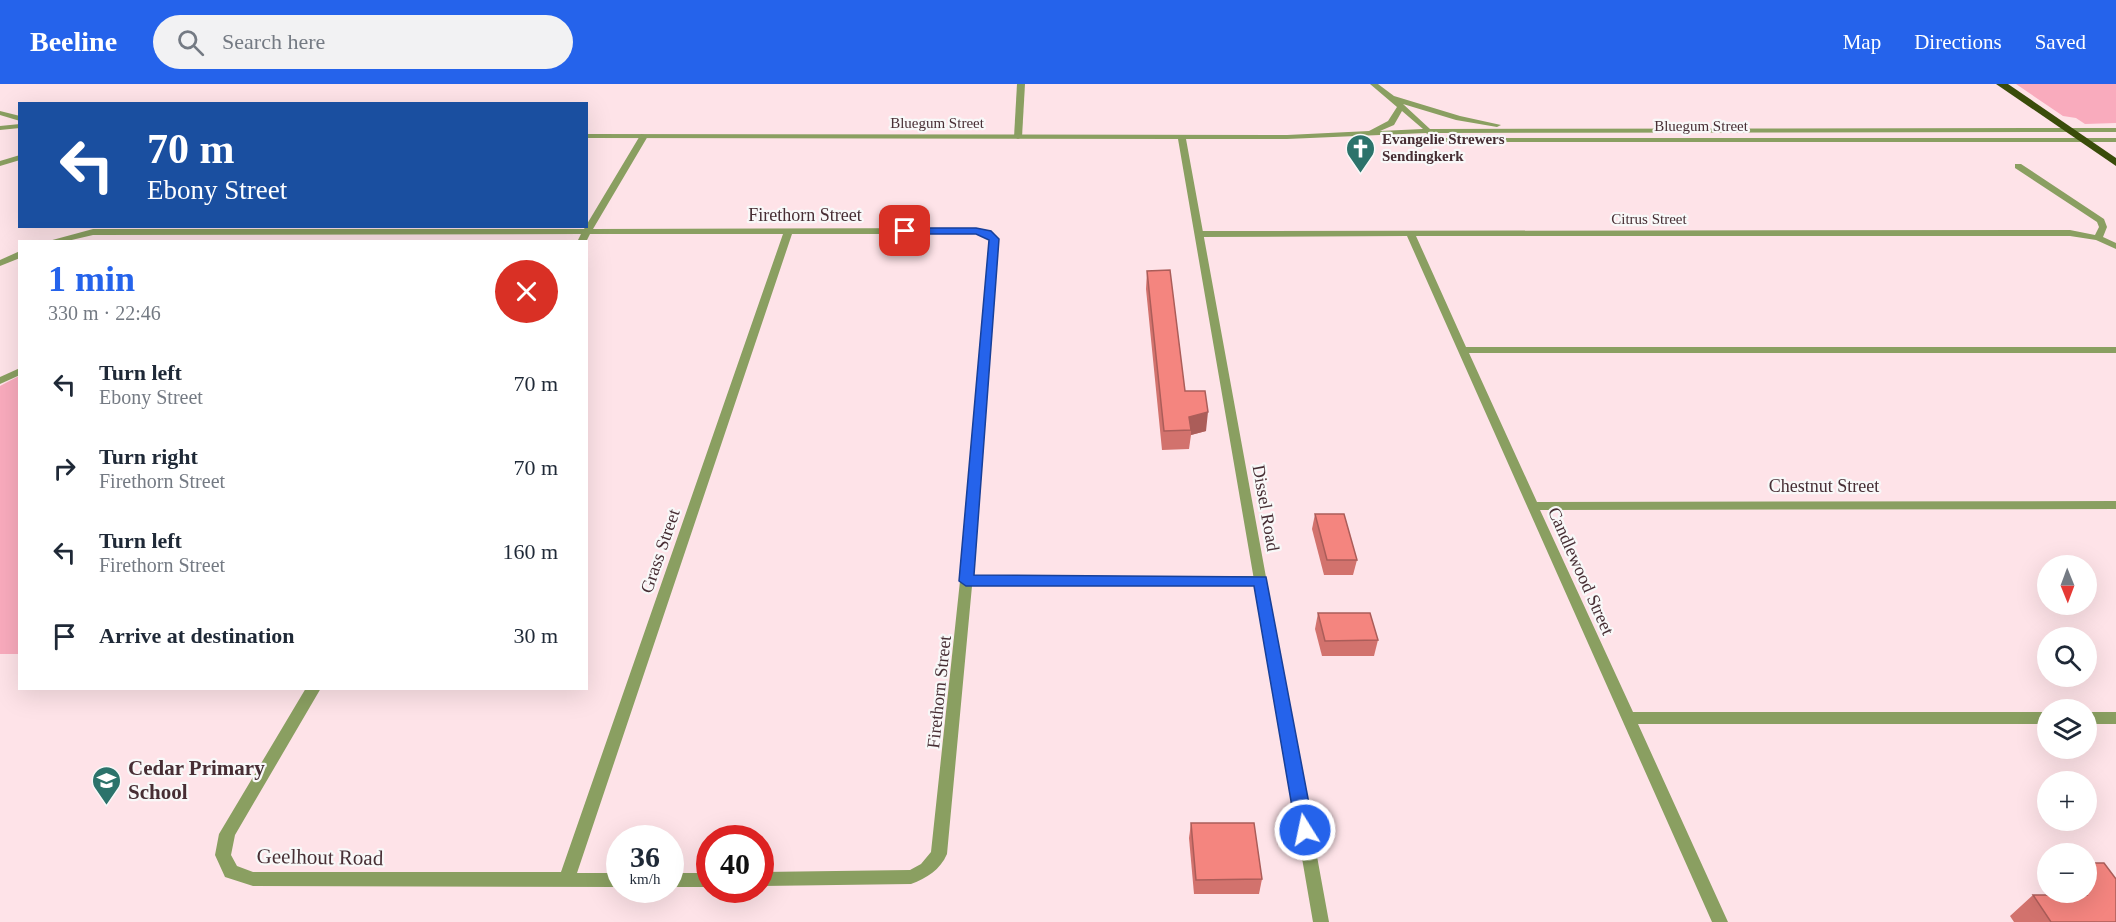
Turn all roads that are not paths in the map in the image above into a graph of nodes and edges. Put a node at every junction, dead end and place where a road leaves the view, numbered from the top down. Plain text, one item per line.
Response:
1 (1022, 84) edge
2 (1374, 84) edge
3 (2001, 84) edge
4 (1391, 98) junction
5 (1401, 107) junction
6 (8, 116) edge
7 (0, 121) edge
8 (18, 126) edge
9 (0, 128) edge
10 (2068, 130) junction
11 (2116, 130) edge
12 (1542, 131) junction
13 (1429, 132) junction
14 (1358, 133) junction
15 (588, 136) edge
16 (644, 136) junction
17 (1018, 137) junction
18 (1182, 137) junction
19 (1287, 137) junction
20 (1436, 140) junction
21 (2082, 140) junction
22 (2116, 140) edge
23 (18, 158) edge
24 (2116, 163) edge
25 (0, 164) edge
26 (2018, 166) dead end
27 (788, 232) junction
28 (1199, 234) junction
29 (1410, 234) junction
30 (584, 237) edge
31 (2098, 238) junction
32 (58, 240) edge
33 (2116, 246) edge
34 (18, 255) edge
35 (0, 263) edge
36 (1464, 350) junction
37 (2116, 350) edge
38 (18, 372) edge
39 (0, 381) edge
40 (2116, 505) edge
41 (1533, 506) junction
42 (966, 581) junction
43 (1261, 581) junction
44 (313, 690) edge
45 (1628, 718) junction
46 (2037, 718) edge
47 (2097, 718) edge
48 (2116, 718) edge
49 (774, 879) edge
50 (566, 880) junction
51 (606, 880) edge
52 (1321, 922) edge
53 (1720, 922) edge

1 - 17 street
2 - 4 street
3 - 10 highway
4 - 5 street
4 - 12 street
5 - 13 street
5 - 14 street
6 - 7 street
8 - 9 street
10 - 11 street, Bluegum Street
10 - 12 street, Bluegum Street
10 - 21 highway
12 - 13 street, Bluegum Street
13 - 14 street, Bluegum Street
13 - 20 street
14 - 19 street, Bluegum Street
15 - 16 street, Bluegum Street
16 - 17 street, Bluegum Street
16 - 30 street
17 - 18 street, Bluegum Street
18 - 19 street, Bluegum Street
18 - 28 street, Dissel Road
19 - 20 street, Bluegum Street
20 - 21 street, Bluegum Street
21 - 22 street, Bluegum Street
21 - 24 highway
23 - 25 street
26 - 31 street
27 - 30 street, Firethorn Street
27 - 42 street, Firethorn Street
27 - 50 street, Grass Street
28 - 29 street, Citrus Street
28 - 43 street, Dissel Road
29 - 31 street, Citrus Street
29 - 36 street, Candlewood Street
30 - 32 street, Firethorn Street
31 - 33 street, Citrus Street
34 - 35 street
36 - 37 street
36 - 41 street, Candlewood Street
38 - 39 street
40 - 41 street, Chestnut Street
41 - 45 street, Candlewood Street
42 - 43 street
42 - 49 street, Firethorn Street
43 - 52 street, Dissel Road
44 - 50 street, Geelhout Road
45 - 46 street
45 - 53 street, Candlewood Street
47 - 48 street
50 - 51 street, Geelhout Road

